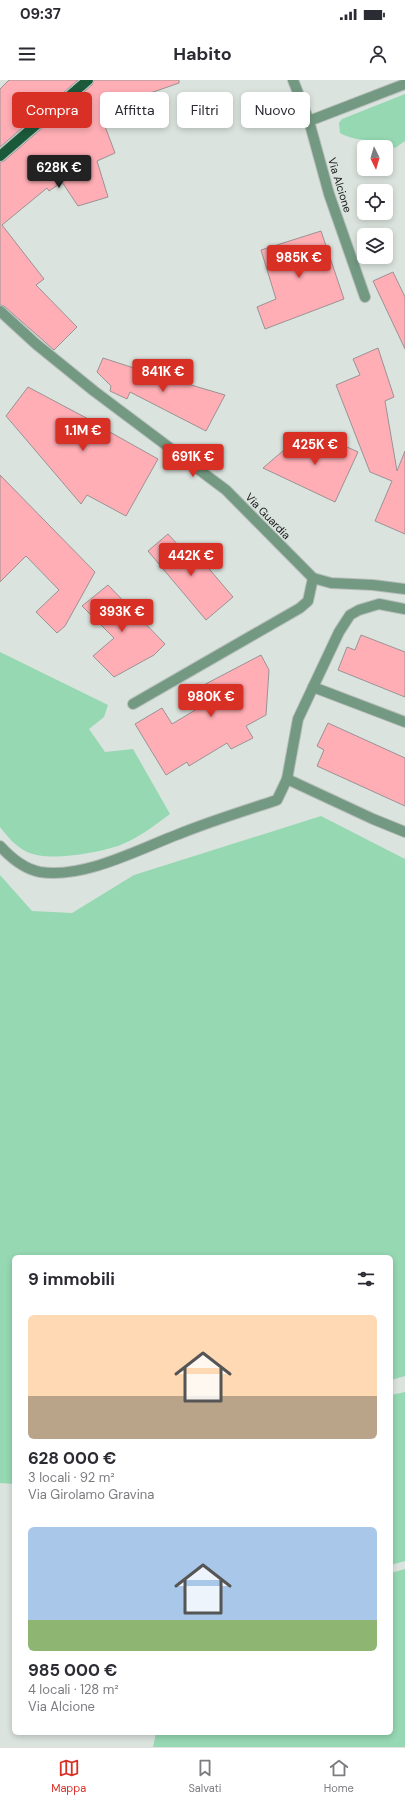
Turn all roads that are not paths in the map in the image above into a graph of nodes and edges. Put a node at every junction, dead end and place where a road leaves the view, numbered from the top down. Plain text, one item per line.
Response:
1 (88, 80) edge
2 (293, 80) edge
3 (405, 84) edge
4 (298, 92) edge
5 (310, 121) edge
6 (310, 125) edge
7 (0, 156) edge
8 (365, 297) dead end
9 (0, 311) edge
10 (313, 578) junction
11 (405, 589) edge
12 (405, 609) edge
13 (313, 687) junction
14 (133, 704) dead end
15 (405, 722) edge
16 (287, 779) junction
17 (405, 832) edge
18 (0, 846) edge

1 - 7 main road
2 - 4 street, Via Alcione
3 - 5 street
6 - 8 street, Via Alcione
9 - 10 street, Via Guardia
10 - 11 street
10 - 14 street
12 - 13 street
13 - 15 street
13 - 16 street
16 - 17 street
16 - 18 street

